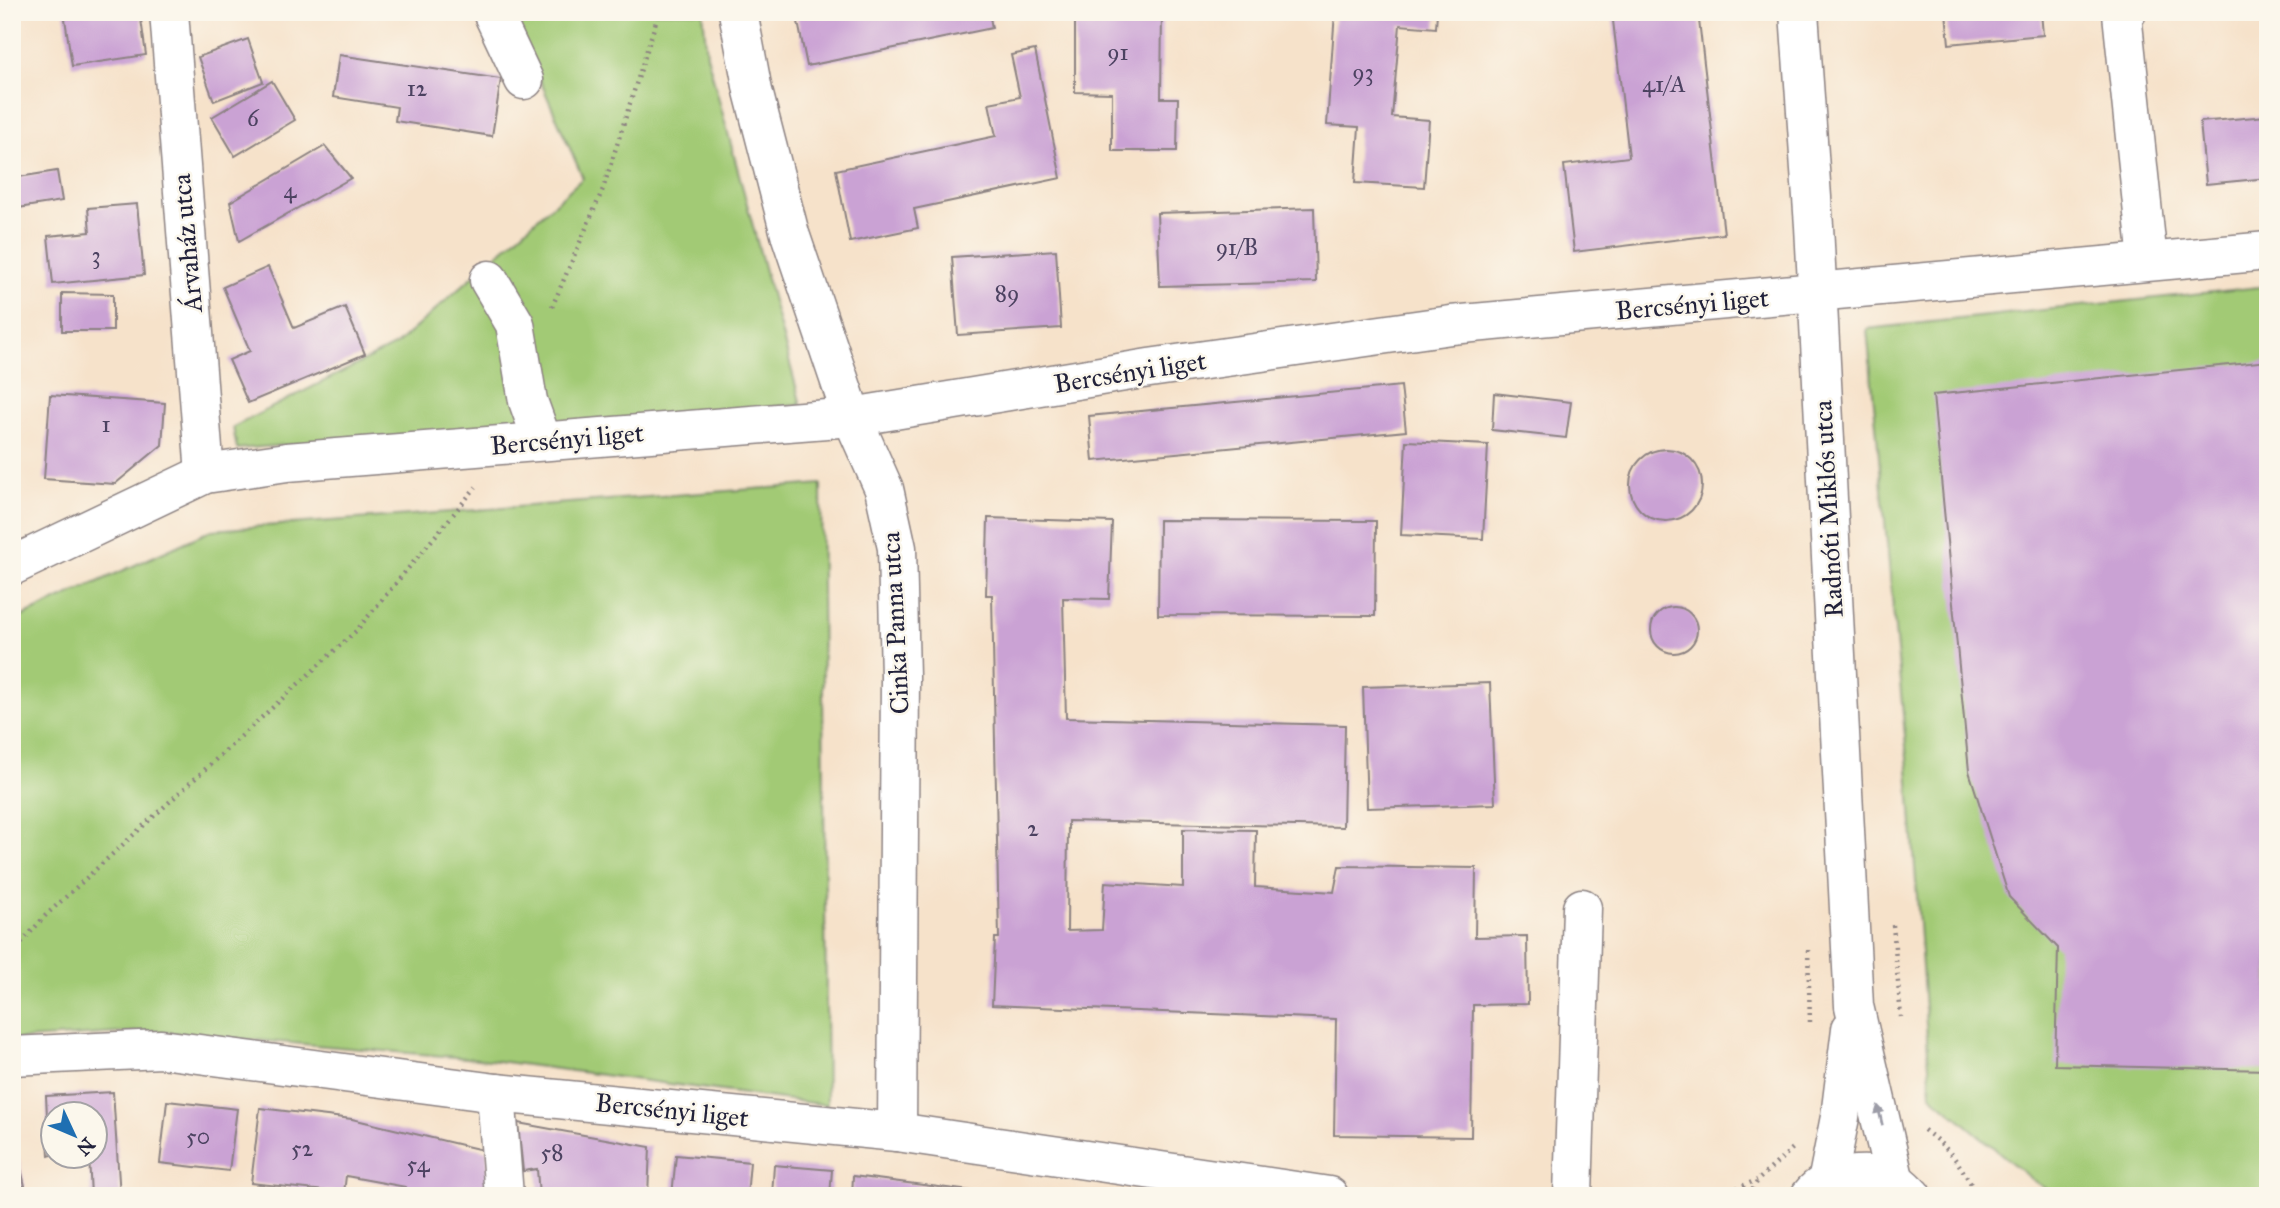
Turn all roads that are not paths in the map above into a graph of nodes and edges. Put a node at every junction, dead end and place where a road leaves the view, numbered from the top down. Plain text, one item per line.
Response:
1 (169, 12) edge
2 (492, 12) edge
3 (738, 12) edge
4 (1799, 12) edge
5 (2127, 12) edge
6 (524, 80) dead end
7 (2268, 251) edge
8 (2148, 261) junction
9 (489, 280) dead end
10 (1817, 293) junction
11 (852, 417) junction
12 (527, 442) junction
13 (205, 474) junction
14 (12, 566) edge
15 (1582, 908) dead end
16 (1854, 1006) junction
17 (12, 1056) edge
18 (496, 1093) junction
19 (897, 1132) junction
20 (1904, 1189) edge
21 (1819, 1190) edge
22 (504, 1196) edge
23 (1329, 1196) edge
24 (1573, 1196) edge

1 - 13 street, Árvaház utca
2 - 6 street
3 - 11 street, Cinka Panna utca
4 - 10 street, Radnóti Miklós utca
5 - 8 street
7 - 8 street, Bercsényi liget
8 - 10 street, Bercsényi liget
9 - 12 street
10 - 11 street, Bercsényi liget
10 - 16 street, Radnóti Miklós utca
11 - 12 street, Bercsényi liget
11 - 19 street, Cinka Panna utca
12 - 13 street, Bercsényi liget
13 - 14 street, Bercsényi liget
15 - 24 street
20 -> 16 street, Radnóti Miklós utca
16 - 21 street, Radnóti Miklós utca
17 - 18 street, Bercsényi liget
18 - 19 street, Bercsényi liget
18 - 22 street
19 - 23 street, Bercsényi liget
20 - 21 street, Radnóti Miklós utca

